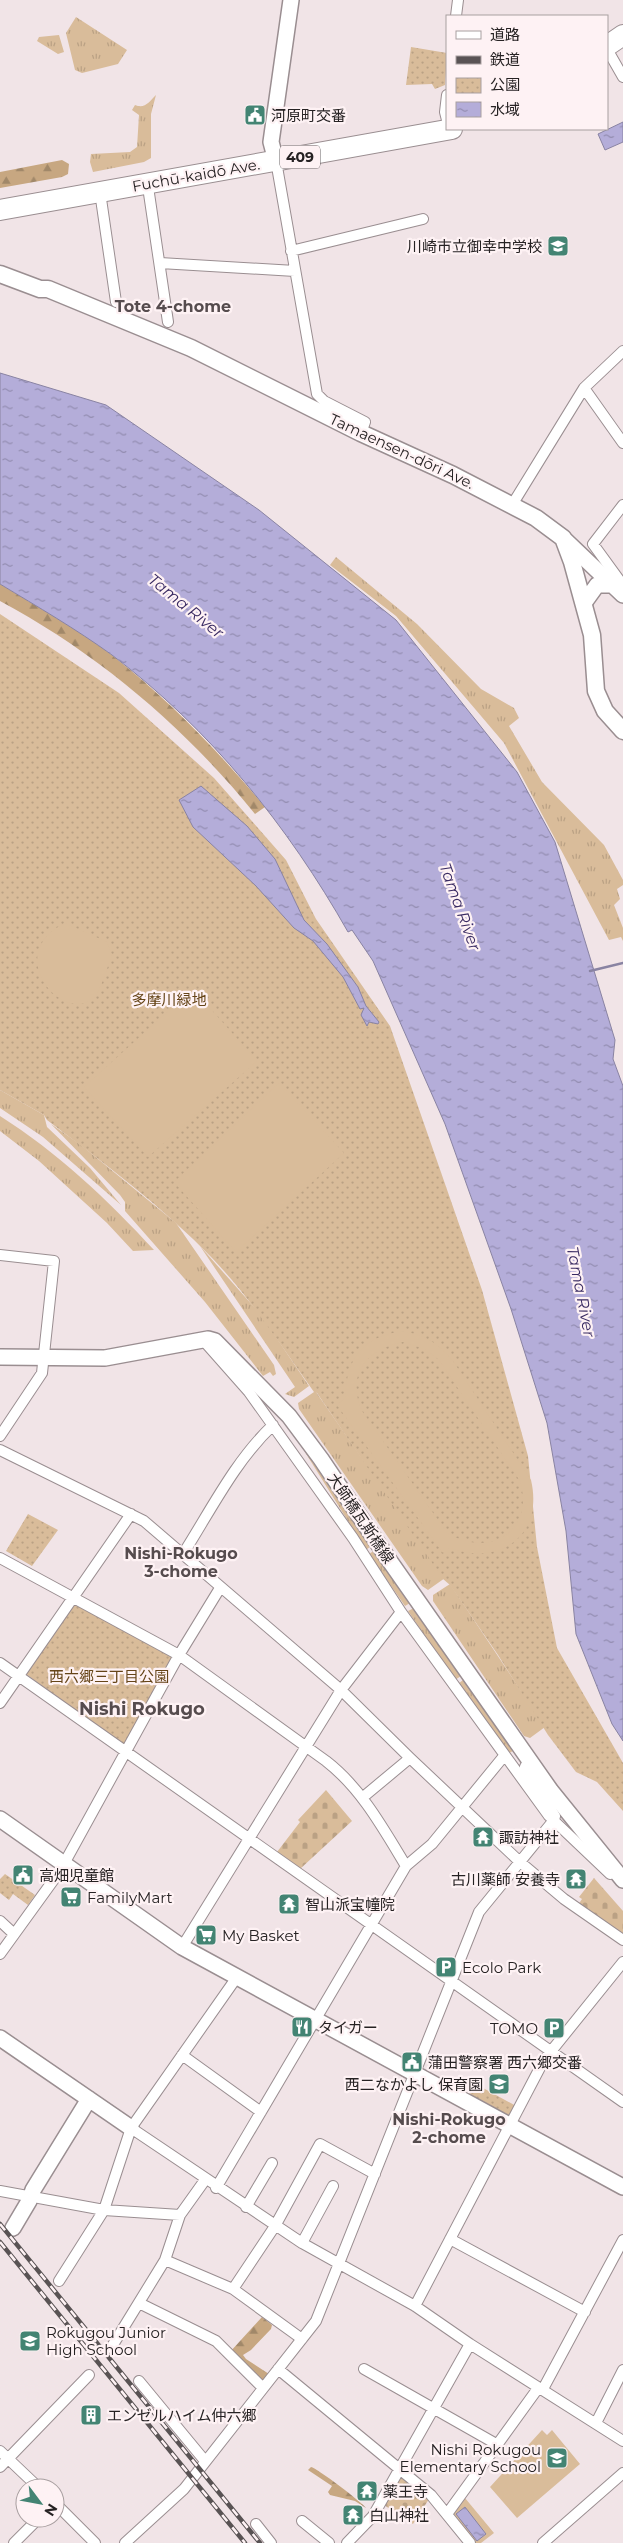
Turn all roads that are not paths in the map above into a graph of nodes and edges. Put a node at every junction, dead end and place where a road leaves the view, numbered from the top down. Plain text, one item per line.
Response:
1 (291, 0) edge
2 (458, 0) edge
3 (456, 15) edge
4 (623, 35) edge
5 (611, 51) edge
6 (623, 77) edge
7 (446, 119) edge
8 (446, 130) edge
9 (275, 158) junction
10 (147, 180) junction
11 (90, 191) junction
12 (0, 199) edge
13 (0, 210) edge
14 (423, 219) dead end
15 (292, 251) junction
16 (160, 263) junction
17 (1, 271) edge
18 (295, 271) junction
19 (116, 302) dead end
20 (168, 322) dead end
21 (623, 350) edge
22 (584, 388) junction
23 (361, 433) junction
24 (623, 443) edge
25 (512, 505) junction
26 (623, 505) edge
27 (563, 538) junction
28 (617, 589) edge
29 (584, 603) junction
30 (623, 731) edge
31 (0, 1255) edge
32 (203, 1340) junction
33 (0, 1357) edge
34 (44, 1357) junction
35 (273, 1425) junction
36 (0, 1436) edge
37 (0, 1450) edge
38 (131, 1514) junction
39 (183, 1554) junction
40 (0, 1558) edge
41 (220, 1588) junction
42 (73, 1598) junction
43 (401, 1612) junction
44 (179, 1656) junction
45 (0, 1663) edge
46 (19, 1676) junction
47 (341, 1690) junction
48 (0, 1703) edge
49 (305, 1748) junction
50 (127, 1752) junction
51 (504, 1756) junction
52 (410, 1758) junction
53 (529, 1760) junction
54 (362, 1798) junction
55 (461, 1807) junction
56 (0, 1819) edge
57 (554, 1820) junction
58 (250, 1838) junction
59 (520, 1862) junction
60 (63, 1864) junction
61 (406, 1866) junction
62 (619, 1876) edge
63 (0, 1920) edge
64 (370, 1923) junction
65 (14, 1934) junction
66 (623, 1940) edge
67 (182, 1947) junction
68 (0, 1954) edge
69 (623, 1962) edge
70 (237, 1977) junction
71 (452, 1981) junction
72 (315, 2020) junction
73 (0, 2038) edge
74 (551, 2051) junction
75 (182, 2056) junction
76 (416, 2074) junction
77 (89, 2099) junction
78 (623, 2102) edge
79 (261, 2112) junction
80 (510, 2125) junction
81 (131, 2128) junction
82 (272, 2163) dead end
83 (375, 2174) junction
84 (205, 2180) junction
85 (333, 2186) dead end
86 (623, 2187) edge
87 (216, 2188) junction
88 (0, 2191) edge
89 (31, 2196) junction
90 (246, 2207) junction
91 (104, 2210) junction
92 (180, 2215) junction
93 (274, 2226) junction
94 (13, 2228) dead end
95 (450, 2239) junction
96 (623, 2240) edge
97 (302, 2243) junction
98 (165, 2260) junction
99 (338, 2263) junction
100 (59, 2281) dead end
101 (233, 2289) junction
102 (139, 2303) junction
103 (416, 2306) junction
104 (585, 2312) junction
105 (302, 2338) junction
106 (470, 2344) junction
107 (111, 2348) dead end
108 (278, 2369) junction
109 (364, 2369) dead end
110 (623, 2370) edge
111 (90, 2375) dead end
112 (139, 2381) dead end
113 (263, 2388) junction
114 (543, 2389) junction
115 (434, 2408) junction
116 (596, 2423) junction
117 (623, 2441) edge
118 (498, 2445) junction
119 (0, 2451) edge
120 (8, 2459) junction
121 (205, 2462) junction
122 (0, 2467) edge
123 (398, 2469) junction
124 (623, 2473) edge
125 (28, 2478) edge
126 (65, 2513) edge
127 (447, 2514) junction
128 (302, 2521) dead end
129 (256, 2524) dead end
130 (29, 2528) edge
131 (14, 2543) edge
132 (95, 2543) edge
133 (125, 2543) edge
134 (271, 2543) edge
135 (330, 2543) edge
136 (347, 2543) edge
137 (470, 2543) edge
138 (543, 2543) edge

1 - 9 street
2 - 3 street
4 - 5 highway
5 - 6 street
7 - 9 highway, Fuchū-kaidō Ave. / 409
8 - 9 highway, Fuchū-kaidō Ave. / 409
9 - 10 highway, Fuchū-kaidō Ave. / 409
9 - 15 street
10 - 11 highway, Fuchū-kaidō Ave. / 409
10 - 16 street
11 - 12 highway, Fuchū-kaidō Ave. / 409
11 - 13 highway, Fuchū-kaidō Ave. / 409
11 - 19 street
14 - 15 street
15 - 18 street
16 - 18 street
16 - 20 street
17 - 23 main road, Tamaensen-dōri Ave.
18 - 23 street
21 - 22 street
22 - 24 street
22 - 25 street
23 - 25 main road, Tamaensen-dōri Ave.
25 - 27 main road, Tamaensen-dōri Ave.
26 - 28 street
27 - 28 street
27 - 29 main road
28 - 29 street
29 - 30 main road
31 - 34 street
32 - 34 street
32 - 35 street
32 - 53 street, 大師橋瓦斯橋線
33 - 34 street
34 - 36 street
35 - 39 street
35 - 43 street
37 - 38 street
38 - 39 street
38 - 42 street
39 - 41 street
40 - 42 street
41 - 44 street
41 - 47 street
42 - 44 street
42 - 46 street
43 - 47 street
43 - 51 street
44 - 49 street
44 - 50 street
45 - 46 street
46 - 48 street
46 - 50 street
47 - 49 street
47 - 52 street
49 - 54 street
49 - 58 street
50 - 58 street
50 - 60 street
51 - 55 street
51 - 57 street
52 - 54 street
52 - 55 street
53 - 57 street
53 - 62 street, 大師橋瓦斯橋線
54 - 61 street
55 - 59 street
55 - 61 street
56 - 60 street
57 - 59 street
57 - 62 street
58 - 64 street
58 - 67 street
59 - 66 street
59 - 71 street
60 - 65 street
60 - 67 street
61 - 64 street
63 - 65 street
64 - 71 street
64 - 72 street
65 - 68 street
67 - 70 street
69 - 74 street
70 - 72 street
70 - 75 street
71 - 74 street
71 - 76 street
72 - 76 street
72 - 79 street
73 - 77 street
74 - 78 street
74 - 80 street
75 - 79 street
75 - 81 street
76 - 80 street
76 - 83 street
77 - 81 street
77 - 89 street
79 - 87 street
80 - 86 street
80 - 95 street
81 - 84 street
81 - 91 street
82 - 90 street
83 - 93 street
83 - 99 street
84 - 87 street
84 - 92 street
85 - 97 street
87 - 90 street
88 - 89 street
89 - 91 street
89 - 94 street
90 - 93 street
91 - 92 street
91 - 100 street
92 - 98 street
93 - 97 street
93 - 101 street
95 - 103 street
95 - 104 street
96 - 104 street
97 - 99 street
98 - 101 street
98 - 102 street
99 - 103 street
99 - 105 street
101 - 105 street
102 - 107 street
102 - 113 street
103 - 106 street
104 - 114 street
105 - 108 street
106 - 114 street
106 - 115 street
108 - 113 street
108 - 123 street
109 - 115 street
110 - 116 street
111 - 120 street
112 - 121 street
113 - 121 street
114 - 116 street
114 - 118 street
115 - 118 street
115 - 123 street
116 - 117 street
118 - 127 street
119 - 120 street
120 - 122 street
120 - 125 street
121 - 133 street
123 - 127 street
123 - 136 street
124 - 138 street
126 - 132 street
127 - 137 street
128 - 135 street
129 - 134 street
130 - 131 street

